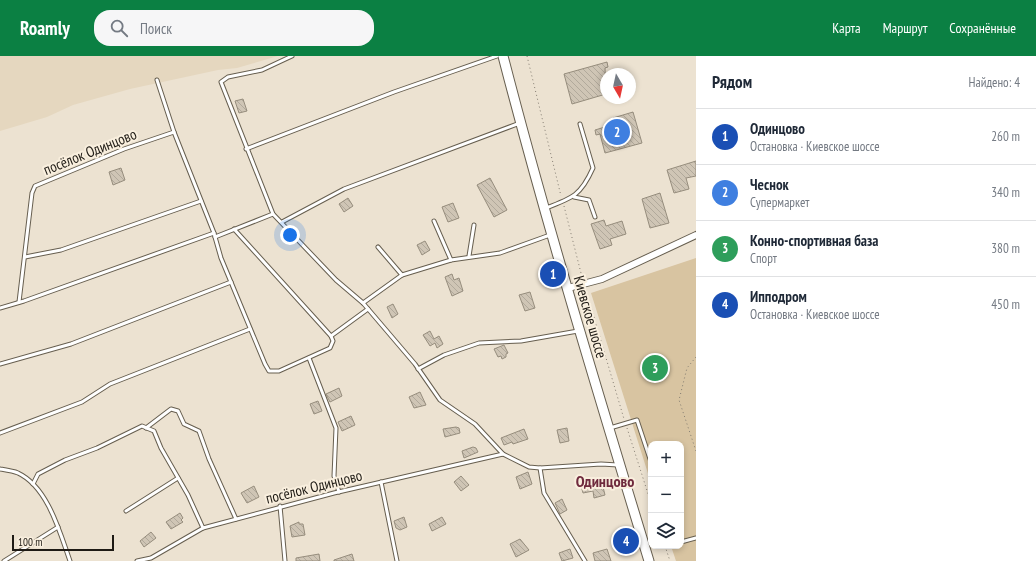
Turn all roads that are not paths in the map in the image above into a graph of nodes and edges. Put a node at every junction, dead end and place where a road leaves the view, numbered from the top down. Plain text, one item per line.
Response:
1 (292, 56) edge
2 (497, 56) edge
3 (504, 56) edge
4 (157, 80) dead end
5 (521, 123) junction
6 (580, 124) dead end
7 (174, 132) junction
8 (246, 149) junction
9 (574, 197) junction
10 (201, 201) junction
11 (544, 209) junction
12 (273, 214) junction
13 (595, 217) dead end
14 (282, 222) junction
15 (434, 222) dead end
16 (474, 225) dead end
17 (234, 229) junction
18 (214, 233) junction
19 (552, 234) junction
20 (696, 235) edge
21 (215, 237) junction
22 (378, 247) dead end
23 (469, 256) junction
24 (25, 257) junction
25 (451, 260) junction
26 (402, 275) junction
27 (231, 282) junction
28 (568, 288) junction
29 (19, 302) junction
30 (363, 303) junction
31 (0, 308) edge
32 (368, 309) junction
33 (250, 329) junction
34 (580, 331) junction
35 (332, 336) junction
36 (309, 358) junction
37 (0, 364) edge
38 (418, 369) junction
39 (146, 428) junction
40 (608, 429) junction
41 (0, 433) edge
42 (648, 453) edge
43 (503, 454) junction
44 (620, 465) junction
45 (540, 468) junction
46 (0, 469) edge
47 (178, 478) junction
48 (381, 482) junction
49 (33, 484) junction
50 (339, 492) junction
51 (280, 506) junction
52 (126, 510) dead end
53 (236, 519) junction
54 (58, 527) junction
55 (203, 528) junction
56 (696, 538) edge
57 (684, 541) edge
58 (4, 561) edge
59 (70, 561) edge
60 (137, 561) edge
61 (285, 561) edge
62 (397, 561) edge
63 (585, 561) edge
64 (649, 561) edge

1 - 8 lane
2 - 8 lane
3 - 5 main road, Киевское шоссе
4 - 7 lane
5 - 11 main road, Киевское шоссе
5 - 14 lane
6 - 9 lane
7 - 10 lane
7 - 24 lane, посёлок Одинцово
8 - 12 lane
9 - 11 lane
9 - 13 lane
10 - 18 lane
10 - 24 lane
11 - 19 main road, Киевское шоссе
12 - 14 lane
12 - 17 lane
14 - 30 lane
15 - 25 lane
16 - 23 lane
17 - 21 lane
17 - 35 lane
18 - 21 lane
18 - 29 lane
19 - 23 lane
19 - 28 main road, Киевское шоссе
20 - 28 street
21 - 27 lane
22 - 26 lane
23 - 25 lane
24 - 29 lane, посёлок Одинцово
25 - 26 lane
26 - 30 lane
27 - 33 lane
27 - 37 lane
28 - 34 main road, Киевское шоссе
29 - 31 lane
30 - 32 lane
32 - 35 lane
32 - 38 lane
33 - 36 lane
33 - 41 lane
34 - 38 lane
34 - 40 main road, Киевское шоссе
35 - 36 lane
36 - 50 lane
38 - 43 lane
39 - 47 lane
39 - 49 lane
39 - 53 lane
40 - 42 lane
40 - 44 main road, Киевское шоссе
43 - 45 lane
43 - 48 lane, посёлок Одинцово
44 - 45 lane
44 - 64 main road, Киевское шоссе
45 - 63 lane
46 - 49 lane
47 - 52 lane
47 - 55 lane
48 - 50 lane, посёлок Одинцово
48 - 62 lane
49 - 54 lane
50 - 51 lane, посёлок Одинцово
51 - 53 lane, посёлок Одинцово
51 - 61 lane
53 - 55 lane, посёлок Одинцово
54 - 58 lane
54 - 59 lane
55 - 60 lane, посёлок Одинцово
56 - 57 lane

